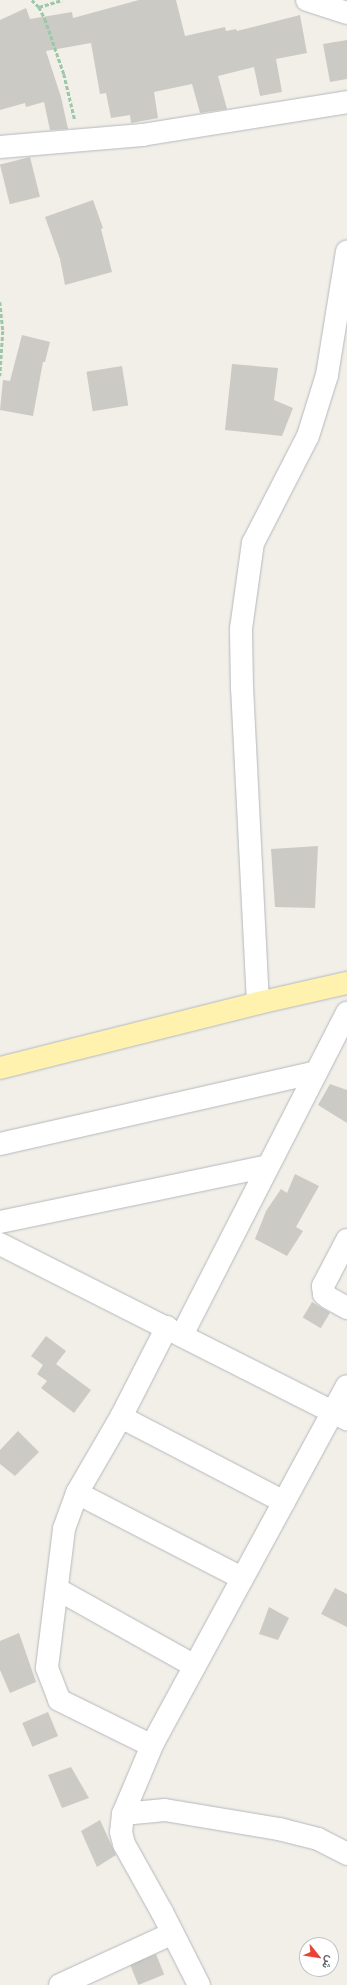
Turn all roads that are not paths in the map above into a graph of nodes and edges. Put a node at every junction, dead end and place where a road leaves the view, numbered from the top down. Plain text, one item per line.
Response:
1 (306, 0) edge
2 (347, 13) edge
3 (347, 102) edge
4 (0, 147) edge
5 (347, 252) edge
6 (347, 983) edge
7 (258, 1003) junction
8 (347, 1013) edge
9 (0, 1068) edge
10 (316, 1072) junction
11 (0, 1144) edge
12 (267, 1166) junction
13 (0, 1222) edge
14 (347, 1240) edge
15 (0, 1244) edge
16 (347, 1308) edge
17 (174, 1331) junction
18 (347, 1386) edge
19 (340, 1415) edge
20 (120, 1417) junction
21 (77, 1493) junction
22 (284, 1502) junction
23 (242, 1578) junction
24 (57, 1589) junction
25 (195, 1666) junction
26 (153, 1743) junction
27 (123, 1814) junction
28 (347, 1854) edge
29 (173, 1933) junction
30 (60, 1985) edge
31 (199, 1985) edge

1 - 2 street
3 - 4 street
5 - 7 street
6 - 7 main road
7 - 9 main road
8 - 10 street
10 - 11 street
10 - 12 street
12 - 13 street
12 - 17 street
14 - 16 street
15 - 17 street
17 - 19 street
17 - 20 street
18 - 19 street
19 - 22 street
20 - 21 street
20 - 22 street
21 - 23 street
21 - 24 street
22 - 23 street
23 - 25 street
24 - 25 street
24 - 26 street
25 - 26 street
26 - 27 street
27 - 28 street
27 - 29 street
29 - 30 street
29 - 31 street

